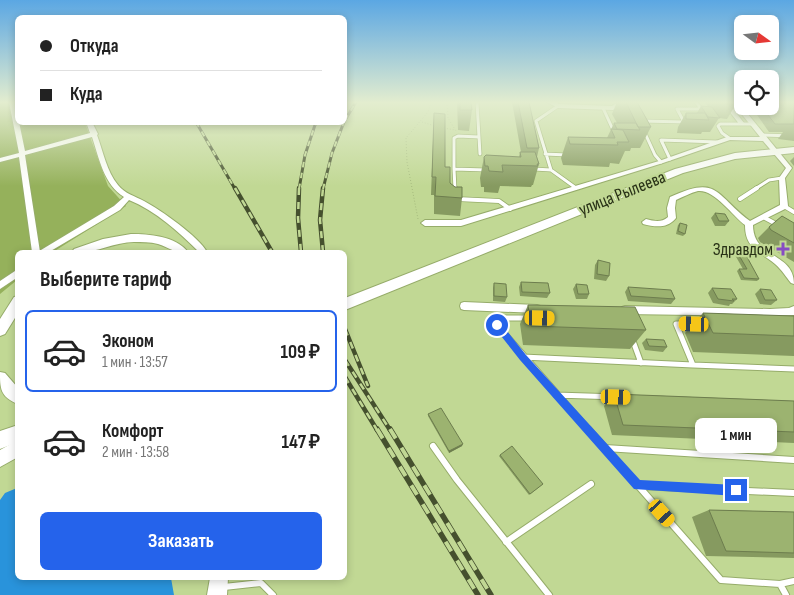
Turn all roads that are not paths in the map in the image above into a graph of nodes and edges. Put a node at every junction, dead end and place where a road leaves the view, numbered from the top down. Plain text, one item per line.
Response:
1 (17, 130) edge
2 (93, 130) edge
3 (479, 130) edge
4 (538, 130) edge
5 (613, 130) edge
6 (643, 130) edge
7 (721, 130) edge
8 (757, 130) edge
9 (95, 134) junction
10 (794, 136) edge
11 (479, 137) junction
12 (763, 137) junction
13 (728, 138) junction
14 (617, 139) edge
15 (717, 142) junction
16 (774, 150) junction
17 (794, 150) edge
18 (22, 154) junction
19 (480, 154) dead end
20 (545, 154) junction
21 (570, 155) edge
22 (670, 159) junction
23 (0, 160) edge
24 (661, 162) junction
25 (454, 169) junction
26 (526, 169) edge
27 (495, 170) edge
28 (551, 170) junction
29 (782, 178) junction
30 (576, 188) junction
31 (127, 198) junction
32 (740, 199) dead end
33 (784, 206) junction
34 (510, 209) junction
35 (794, 212) edge
36 (762, 218) junction
37 (646, 222) dead end
38 (425, 223) road end
39 (749, 224) junction
40 (781, 227) edge
41 (36, 250) edge
42 (47, 250) edge
43 (84, 250) edge
44 (179, 250) edge
45 (200, 250) edge
46 (15, 274) edge
47 (794, 280) edge
48 (0, 286) edge
49 (347, 303) edge
50 (15, 306) edge
51 (464, 306) dead end
52 (548, 309) edge
53 (794, 310) edge
54 (613, 311) edge
55 (530, 318) edge
56 (703, 325) edge
57 (0, 330) edge
58 (629, 332) edge
59 (523, 357) junction
60 (640, 363) junction
61 (693, 365) junction
62 (794, 369) edge
63 (0, 378) edge
64 (15, 394) edge
65 (556, 395) junction
66 (626, 397) edge
67 (15, 434) edge
68 (0, 440) edge
69 (433, 446) dead end
70 (605, 448) junction
71 (15, 450) edge
72 (0, 459) edge
73 (794, 460) edge
74 (591, 484) dead end
75 (638, 486) junction
76 (794, 493) edge
77 (506, 542) junction
78 (794, 581) edge
79 (780, 584) junction
80 (218, 587) edge
81 (272, 595) edge
82 (549, 595) edge
83 (786, 595) edge

1 - 18 street
2 - 9 street
3 - 11 lane
4 - 20 lane
5 - 14 lane
6 - 24 lane
7 - 13 lane
8 - 12 street
9 - 18 street
9 - 31 street
10 - 12 lane
11 - 19 lane
11 - 25 lane
12 - 13 street
12 - 16 street
13 - 15 street
15 - 22 street
15 - 22 lane
16 - 17 main road, улица Рылеева
16 - 29 street
16 - 49 main road, улица Рылеева
18 - 23 street
18 - 41 street
20 - 21 lane
20 - 28 lane
22 - 24 street
24 - 30 street
25 - 27 lane
25 - 34 lane
26 - 28 lane
28 - 30 lane
29 - 32 lane
29 - 33 street
30 - 34 street
31 - 42 street
31 - 45 street
33 - 35 lane
33 - 36 street
34 - 38 street
36 - 39 street
36 - 40 lane
37 - 39 street
39 - 47 street
43 - 44 street
46 - 48 street
50 - 57 street
51 - 52 street
53 - 54 street
55 - 59 lane
56 - 61 lane
58 - 60 lane
59 - 60 lane
59 - 65 lane
60 - 61 lane
61 - 62 lane
63 - 64 street
65 - 66 lane
65 - 70 lane
67 - 68 main road
69 - 77 lane
70 - 73 lane
70 - 75 lane
71 - 72 street
74 - 77 lane
75 - 76 lane
75 - 79 lane
77 - 82 lane
78 - 79 lane
79 - 83 lane
80 - 81 lane

